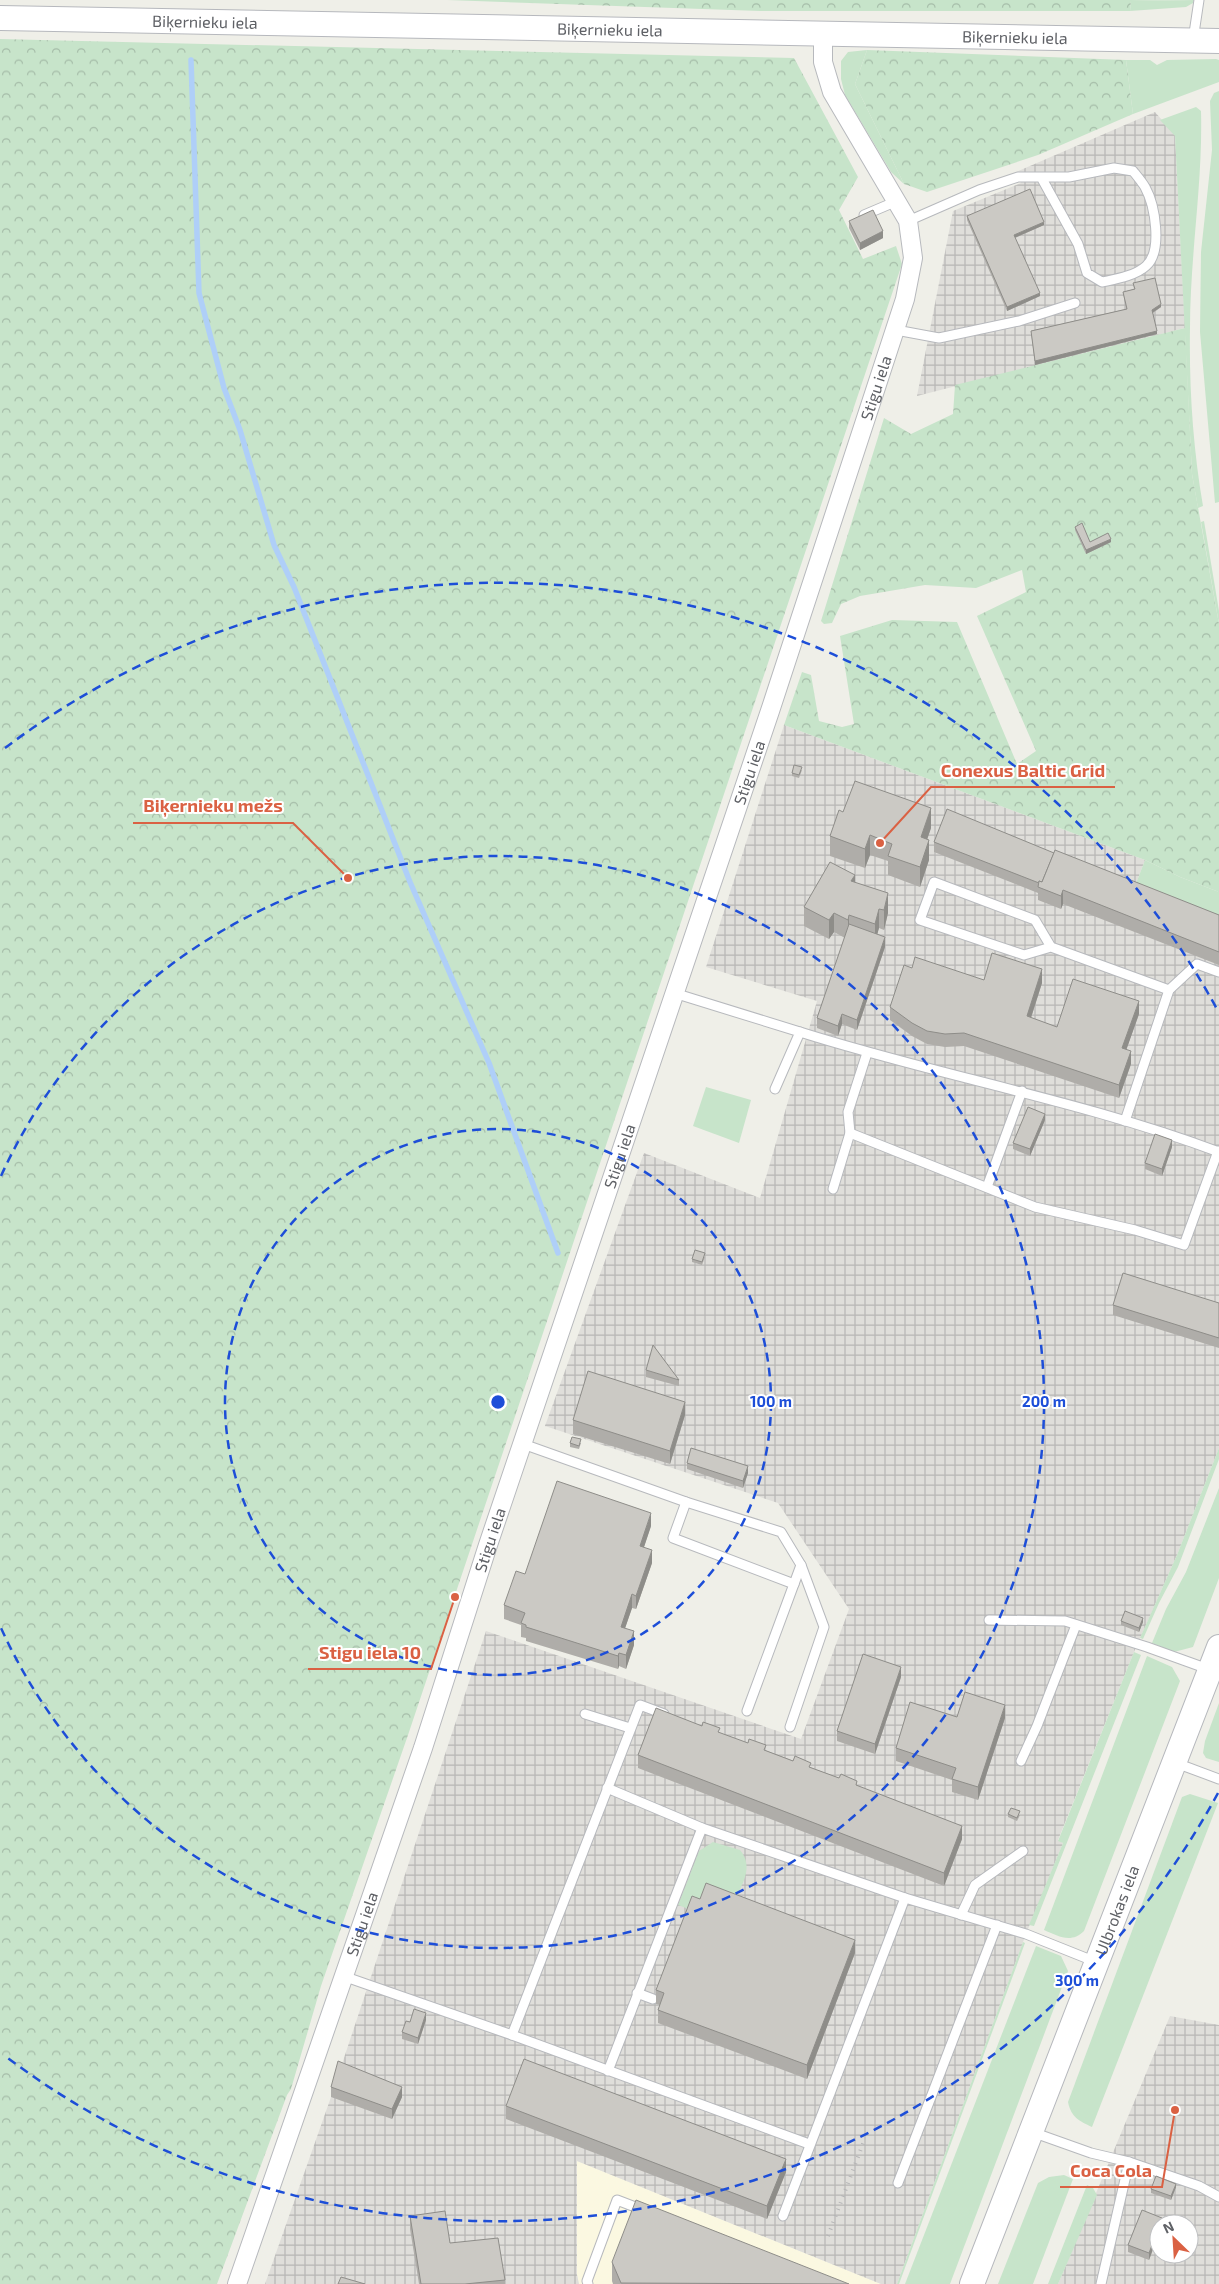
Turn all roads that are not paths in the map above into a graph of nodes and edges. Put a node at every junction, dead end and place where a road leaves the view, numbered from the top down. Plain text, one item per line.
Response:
1 (1199, 0) edge
2 (0, 18) edge
3 (823, 34) junction
4 (1193, 41) junction
5 (1219, 41) edge
6 (1041, 177) junction
7 (897, 201) junction
8 (854, 219) edge
9 (908, 221) junction
10 (1075, 303) dead end
11 (896, 330) junction
12 (1051, 947) junction
13 (1219, 972) edge
14 (1169, 990) junction
15 (674, 993) junction
16 (800, 1032) junction
17 (867, 1053) junction
18 (775, 1089) dead end
19 (1022, 1091) junction
20 (1125, 1121) junction
21 (850, 1133) junction
22 (1218, 1151) edge
23 (986, 1187) junction
24 (833, 1189) dead end
25 (523, 1444) junction
26 (686, 1502) junction
27 (801, 1565) junction
28 (794, 1584) junction
29 (989, 1620) dead end
30 (1076, 1625) junction
31 (1219, 1647) edge
32 (1211, 1670) junction
33 (747, 1711) dead end
34 (585, 1714) dead end
35 (677, 1718) edge
36 (790, 1727) dead end
37 (630, 1728) junction
38 (1021, 1761) dead end
39 (1175, 1763) junction
40 (1219, 1779) edge
41 (607, 1788) junction
42 (702, 1828) junction
43 (1023, 1851) dead end
44 (905, 1898) junction
45 (961, 1915) junction
46 (997, 1925) junction
47 (1098, 1963) junction
48 (343, 1976) junction
49 (637, 1993) junction
50 (654, 1999) edge
51 (512, 2035) junction
52 (608, 2071) junction
53 (1032, 2132) junction
54 (809, 2144) junction
55 (1129, 2162) junction
56 (898, 2183) dead end
57 (1219, 2197) edge
58 (654, 2214) edge
59 (783, 2216) dead end
60 (236, 2284) edge
61 (588, 2284) edge
62 (972, 2284) edge
63 (1101, 2284) edge

1 - 4 lane
2 - 3 main road, Biķernieku iela
3 - 4 main road, Biķernieku iela
3 - 7 street, Stigu iela
4 - 5 main road, Biķernieku iela
6 - 6 lane
6 - 9 lane
7 - 8 lane
7 - 9 street, Stigu iela
9 - 11 street, Stigu iela
10 - 11 lane
11 - 15 street, Stigu iela
12 - 12 lane
12 - 14 lane
13 - 14 lane
14 - 20 lane
15 - 16 lane
15 - 25 street, Stigu iela
16 - 17 lane
16 - 18 lane
17 - 19 lane
17 - 21 lane
19 - 20 lane
19 - 23 lane
20 - 22 lane
21 - 23 lane
21 - 24 lane
22 - 23 lane
25 - 26 lane
25 - 48 street, Stigu iela
26 - 27 lane
26 - 28 lane
27 - 28 lane
27 - 36 lane
28 - 33 lane
29 - 30 lane
30 - 32 lane
30 - 38 lane
31 - 32 main road, Ulbrokas iela
32 - 39 main road, Ulbrokas iela
34 - 37 lane
35 - 37 lane
37 - 41 lane
39 - 40 lane
39 - 47 main road, Ulbrokas iela
41 - 42 lane
41 - 51 lane
42 - 44 lane
42 - 49 lane
43 - 45 lane
44 - 45 lane
44 - 54 lane
45 - 46 lane
46 - 47 lane
46 - 56 lane
47 - 53 main road, Ulbrokas iela
48 - 51 lane
48 - 60 street, Stigu iela
49 - 50 lane
49 - 52 lane
51 - 52 lane
52 - 54 lane
53 - 55 lane
53 - 62 main road, Ulbrokas iela
54 - 59 lane
55 - 57 lane
55 - 63 lane
58 - 61 lane

